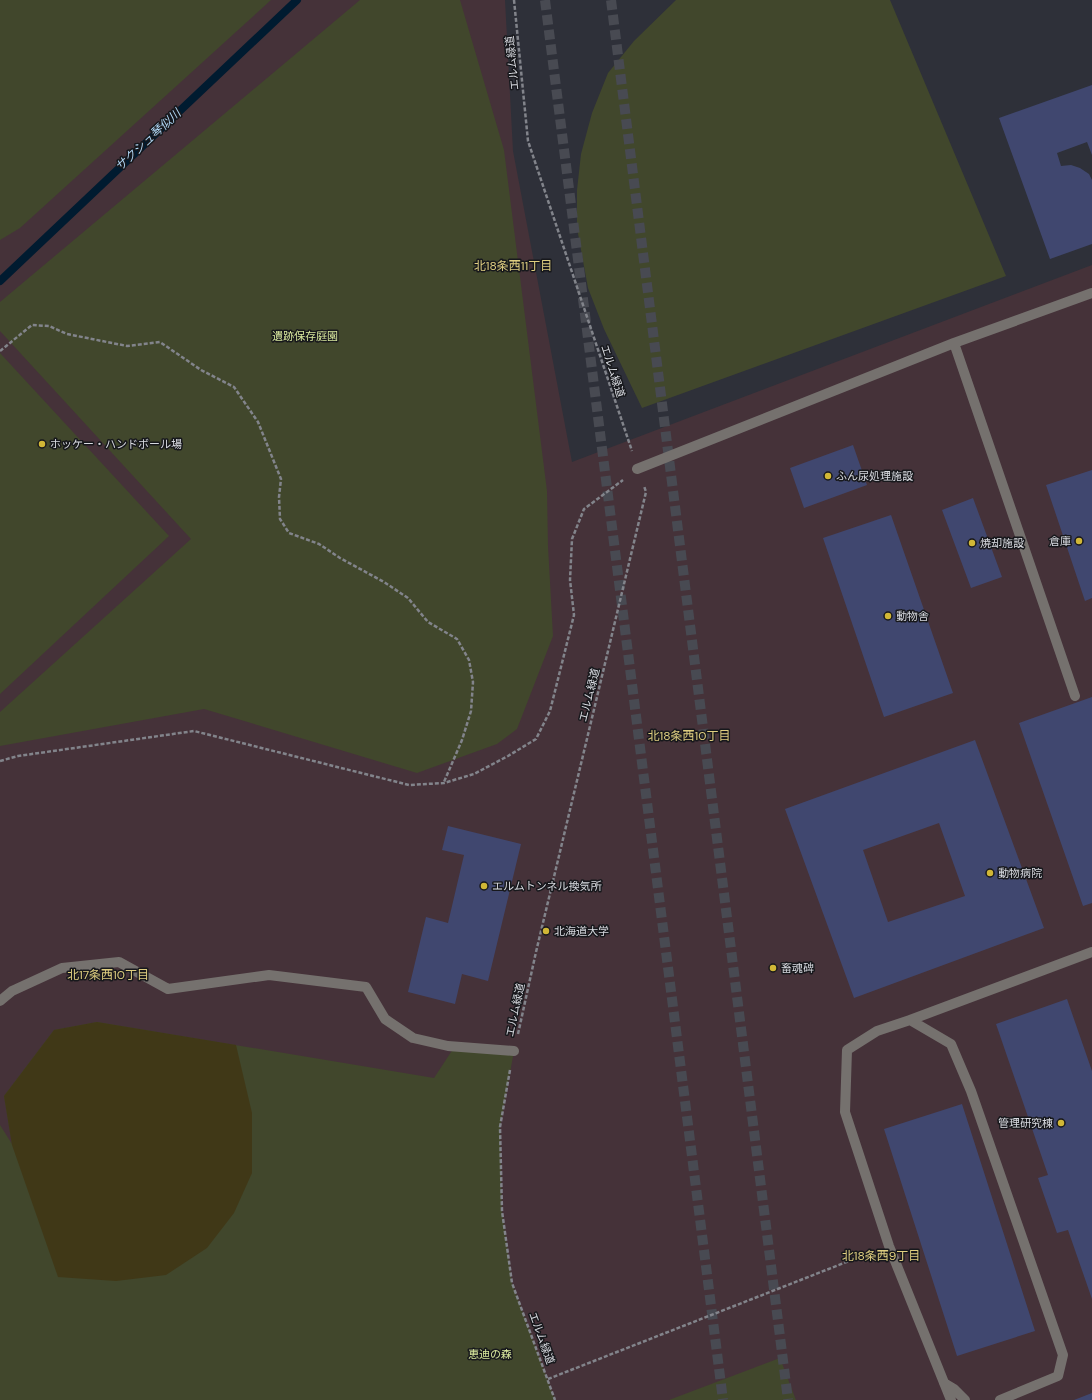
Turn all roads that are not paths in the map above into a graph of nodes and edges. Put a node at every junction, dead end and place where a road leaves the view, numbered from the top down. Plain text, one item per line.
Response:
1 (1092, 293) edge
2 (954, 343) junction
3 (637, 469) road end
4 (1075, 696) dead end
5 (1092, 952) edge
6 (0, 1000) edge
7 (910, 1020) junction
8 (514, 1051) road end
9 (944, 1383) junction
10 (951, 1400) edge
11 (965, 1400) edge
12 (1000, 1400) edge

1 - 2 street
2 - 3 street
2 - 4 street
5 - 7 street
6 - 8 street
7 - 9 street
7 - 12 street
9 - 10 street
9 - 11 street

